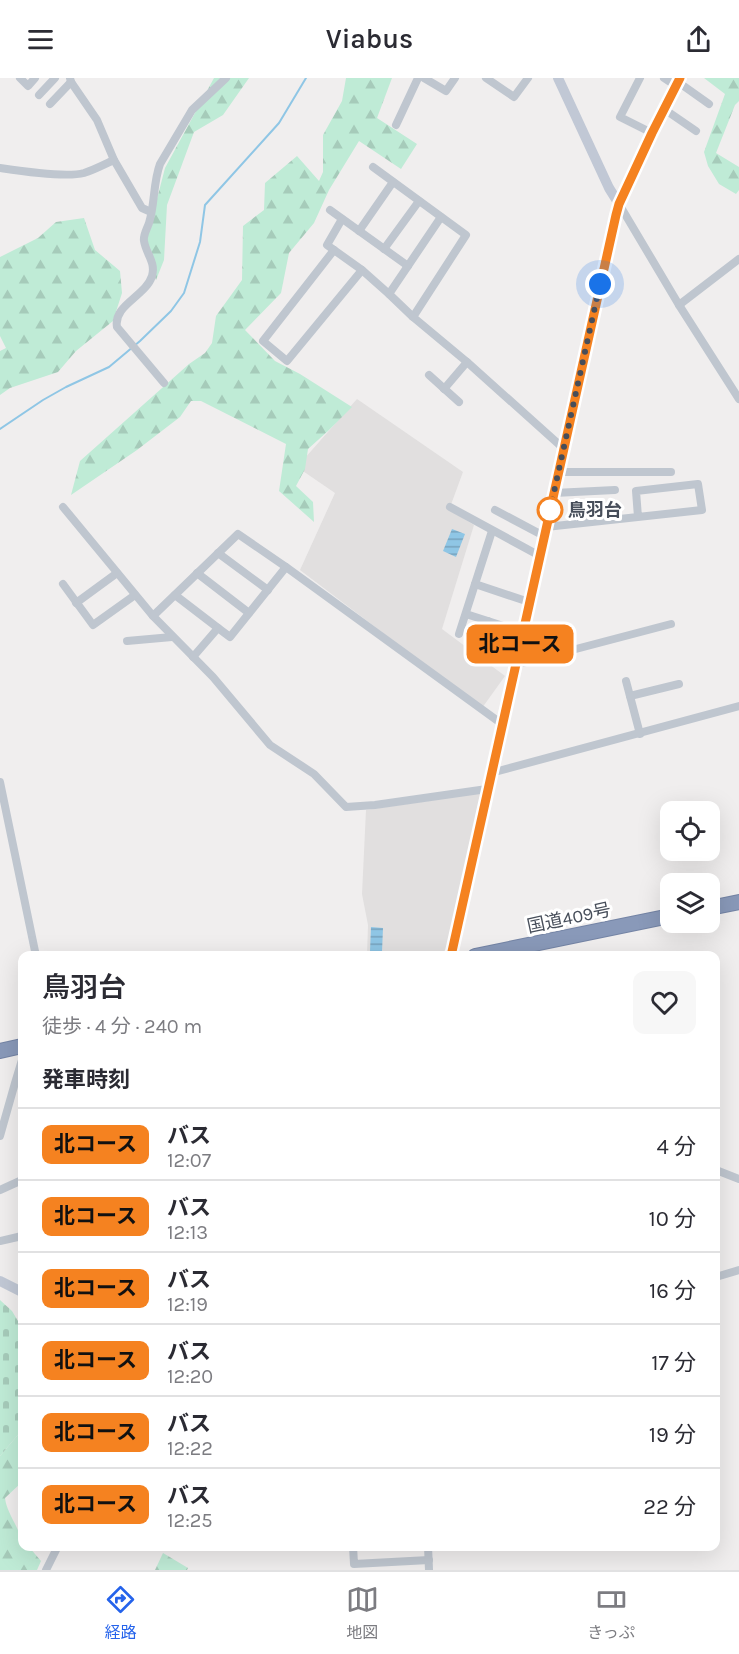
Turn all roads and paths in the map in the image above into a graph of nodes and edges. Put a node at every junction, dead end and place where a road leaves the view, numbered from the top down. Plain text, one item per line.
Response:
1 (20, 78) edge
2 (35, 78) edge
3 (55, 78) edge
4 (226, 78) edge
5 (418, 78) edge
6 (424, 78) edge
7 (455, 78) edge
8 (486, 78) edge
9 (528, 78) edge
10 (558, 78) edge
11 (640, 78) edge
12 (664, 78) edge
13 (71, 80) edge
14 (678, 82) edge
15 (39, 95) dead end
16 (50, 104) dead end
17 (709, 104) dead end
18 (664, 110) junction
19 (396, 125) dead end
20 (696, 130) dead end
21 (652, 133) junction
22 (114, 160) junction
23 (373, 167) dead end
24 (0, 168) edge
25 (393, 182) junction
26 (419, 201) junction
27 (619, 204) junction
28 (330, 210) dead end
29 (151, 212) junction
30 (441, 217) junction
31 (342, 219) junction
32 (359, 231) junction
33 (384, 249) junction
34 (334, 250) junction
35 (739, 259) edge
36 (408, 266) junction
37 (362, 270) junction
38 (389, 294) junction
39 (679, 304) junction
40 (413, 317) junction
41 (467, 362) junction
42 (429, 375) dead end
43 (164, 382) dead end
44 (444, 389) junction
45 (739, 399) edge
46 (459, 402) dead end
47 (563, 448) junction
48 (671, 471) dead end
49 (558, 472) junction
50 (615, 490) dead end
51 (554, 493) junction
52 (63, 507) dead end
53 (450, 507) dead end
54 (495, 510) dead end
55 (638, 517) junction
56 (492, 531) junction
57 (545, 532) junction
58 (218, 553) junction
59 (540, 556) junction
60 (286, 567) junction
61 (117, 573) junction
62 (197, 573) junction
63 (63, 584) dead end
64 (475, 584) junction
65 (268, 590) junction
66 (135, 595) junction
67 (175, 595) junction
68 (529, 602) junction
69 (76, 603) junction
70 (249, 613) junction
71 (466, 614) junction
72 (153, 616) junction
73 (488, 621) junction
74 (671, 624) dead end
75 (218, 628) junction
76 (522, 632) junction
77 (459, 634) dead end
78 (172, 637) junction
79 (127, 641) dead end
80 (479, 650) dead end
81 (193, 657) junction
82 (515, 665) junction
83 (626, 681) dead end
84 (679, 684) dead end
85 (630, 696) junction
86 (739, 706) edge
87 (502, 724) junction
88 (639, 734) junction
89 (491, 773) junction
90 (0, 782) edge
91 (488, 789) junction
92 (739, 902) edge
93 (720, 906) edge
94 (660, 918) edge
95 (35, 951) edge
96 (452, 951) edge
97 (499, 951) edge
98 (18, 1047) edge
99 (0, 1051) edge
100 (18, 1073) edge
101 (0, 1136) edge
102 (720, 1172) edge
103 (739, 1179) edge
104 (18, 1182) edge
105 (0, 1190) edge
106 (18, 1237) edge
107 (0, 1241) edge
108 (739, 1270) edge
109 (720, 1276) edge
110 (0, 1281) edge
111 (18, 1290) edge
112 (56, 1551) edge
113 (353, 1551) edge
114 (428, 1551) edge
115 (429, 1560) junction
116 (48, 1569) edge
117 (429, 1570) edge

1 - 2 street
3 - 15 street
4 - 29 street
5 - 19 street
6 - 7 street
8 - 9 street
10 - 27 street
11 - 21 street
12 - 14 street
13 - 16 street
13 - 22 street
14 - 17 street
14 - 18 street
18 - 20 street
18 - 21 street
21 - 27 street
22 - 24 street
22 - 29 street
23 - 25 street
25 - 26 street
25 - 32 street
26 - 30 street
26 - 33 street
27 - 39 street
27 - 47 street
28 - 31 street
29 - 43 street
30 - 36 street
30 - 40 street
31 - 32 street
31 - 34 street
32 - 33 street
33 - 36 street
34 - 37 street
34 - 37 street
35 - 39 street
36 - 38 street
37 - 38 street
38 - 40 street
39 - 45 street
40 - 41 street
41 - 44 street
41 - 47 street
42 - 44 street
44 - 46 street
47 - 49 street
48 - 49 street
49 - 51 street
50 - 51 street
51 - 57 street
52 - 61 street
53 - 56 street
54 - 57 street
55 - 55 street
55 - 57 street
56 - 59 street
56 - 64 street
57 - 59 street
58 - 60 street
58 - 62 street
58 - 65 street
59 - 68 street
60 - 65 street
60 - 87 street
61 - 66 street
61 - 69 street
62 - 67 street
62 - 70 street
63 - 69 street
64 - 68 street
64 - 71 street
65 - 70 street
66 - 69 street
66 - 72 street
67 - 72 street
67 - 75 street
68 - 76 street
70 - 75 street
71 - 73 street
71 - 77 street
72 - 78 street
73 - 76 street
73 - 80 street
74 - 82 street
75 - 81 street
76 - 82 street
78 - 79 street
78 - 81 street
81 - 91 street
82 - 87 street
83 - 85 street
84 - 85 street
85 - 88 street
86 - 88 street
87 - 89 street
88 - 89 street
89 - 91 street
90 - 95 street
91 - 96 street
92 - 93 highway
94 - 97 highway, 国道409号
98 - 99 highway
100 - 101 street
102 - 103 street
104 - 105 street
106 - 107 street
108 - 109 street
110 - 111 street
112 - 116 street
113 - 115 street
114 - 115 street
115 - 117 street

